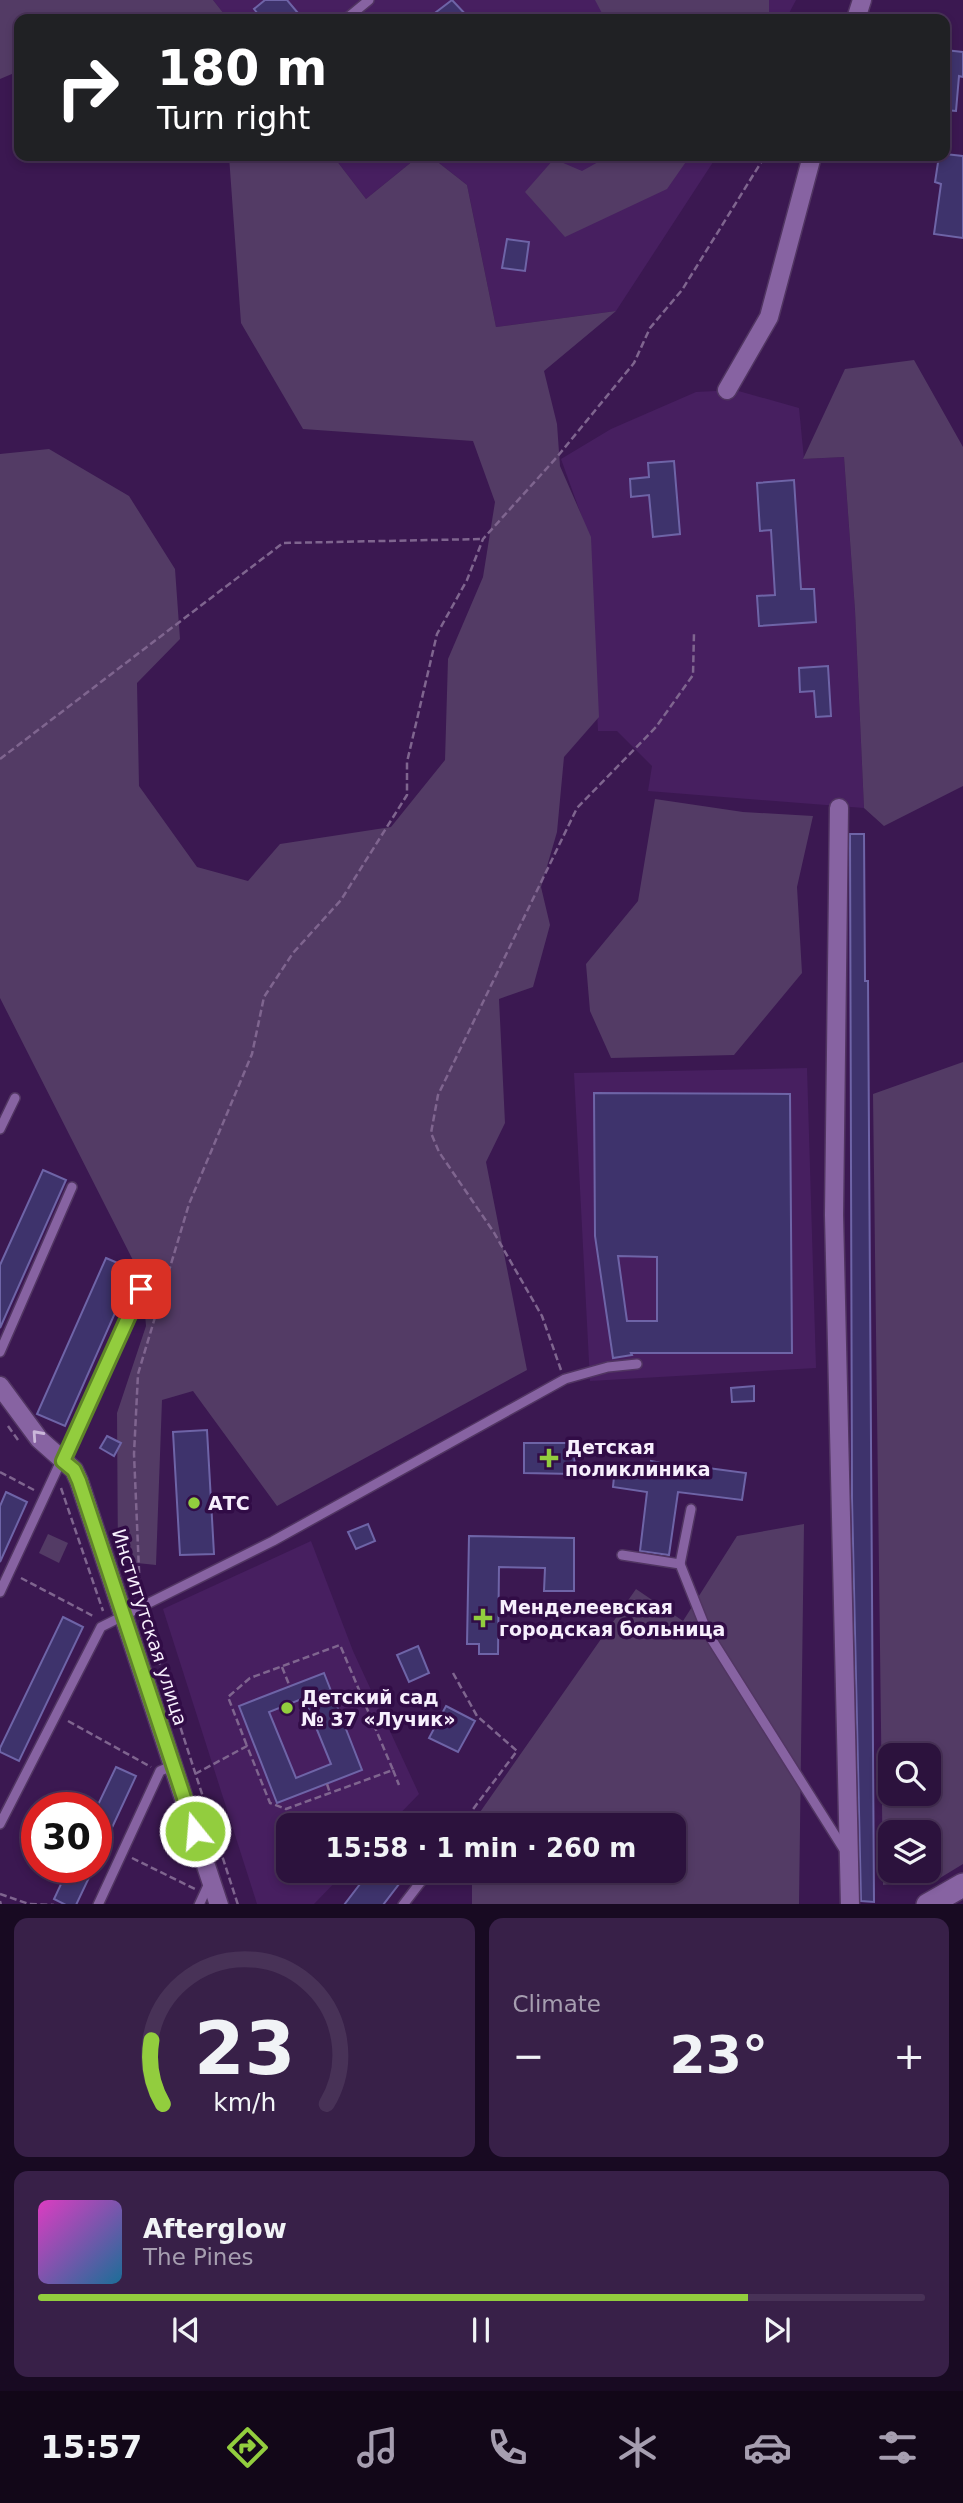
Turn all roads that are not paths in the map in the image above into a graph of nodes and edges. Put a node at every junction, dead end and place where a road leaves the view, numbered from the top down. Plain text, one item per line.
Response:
1 (369, 0) edge
2 (352, 14) edge
3 (811, 161) edge
4 (727, 390) dead end
5 (839, 808) dead end
6 (15, 1098) dead end
7 (0, 1129) edge
8 (72, 1187) dead end
9 (141, 1289) dead end
10 (0, 1352) edge
11 (637, 1363) dead end
12 (0, 1386) edge
13 (60, 1468) junction
14 (691, 1509) dead end
15 (622, 1555) dead end
16 (680, 1564) junction
17 (0, 1592) edge
18 (116, 1619) junction
19 (177, 1773) junction
20 (0, 1824) edge
21 (849, 1858) junction
22 (420, 1883) edge
23 (963, 1885) edge
24 (208, 1886) junction
25 (98, 1904) edge
26 (199, 1904) edge
27 (218, 1904) edge
28 (404, 1904) edge
29 (850, 1904) edge
30 (930, 1904) edge

1 - 2 lane
3 - 4 street
5 - 21 street
6 - 7 lane
8 - 10 lane
9 - 13 lane
11 - 18 lane
13 -> 12 street, Институтская улица
13 - 17 lane
13 - 18 street, Институтская улица
14 - 16 lane
15 - 16 lane
16 - 21 lane
18 - 19 street, Институтская улица
18 - 20 lane
19 - 24 street, Институтская улица
19 - 25 lane
21 - 29 street
22 - 28 lane
23 - 30 street
24 - 26 lane
24 - 27 street, Институтская улица

